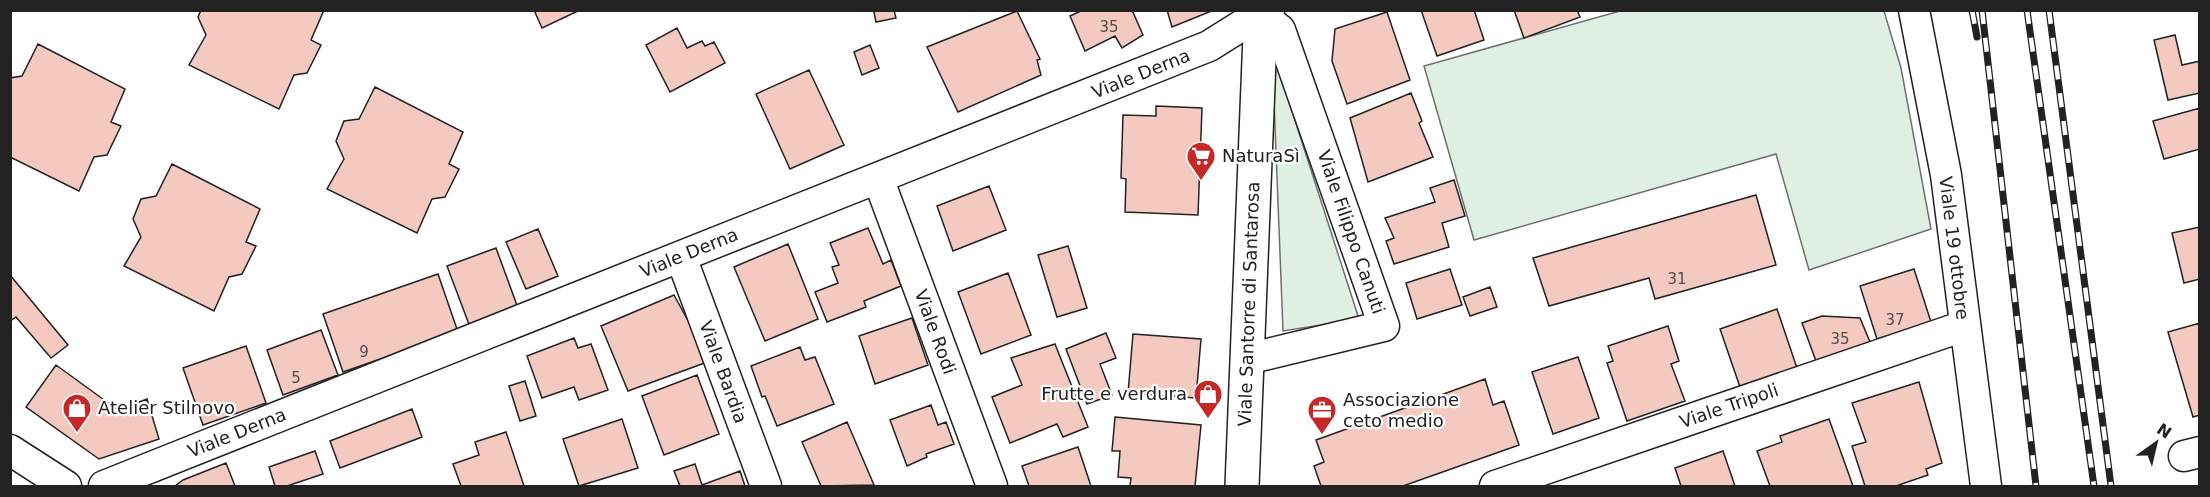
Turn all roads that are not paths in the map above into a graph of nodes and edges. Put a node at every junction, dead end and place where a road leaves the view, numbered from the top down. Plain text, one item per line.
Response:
1 (1914, 10) edge
2 (1263, 11) edge
3 (878, 178) junction
4 (681, 257) junction
5 (1964, 326) junction
6 (1247, 359) junction
7 (10, 450) edge
8 (66, 486) edge
9 (104, 486) edge
10 (766, 486) edge
11 (992, 486) edge
12 (1242, 486) edge
13 (1495, 486) edge
14 (1986, 486) edge

1 - 5 street, Viale 19 ottobre
2 - 3 street, Viale Derna
2 - 6 street, Viale Santorre di Santarosa
2 - 6 street, Viale Filippo Canuti
3 - 4 street, Viale Derna
3 - 11 street, Viale Rodi
4 - 9 street, Viale Derna
4 - 10 street, Viale Bardia
5 - 13 street, Viale Tripoli
5 - 14 street, Viale 19 ottobre
6 - 12 street, Viale Santorre di Santarosa
7 - 8 street

